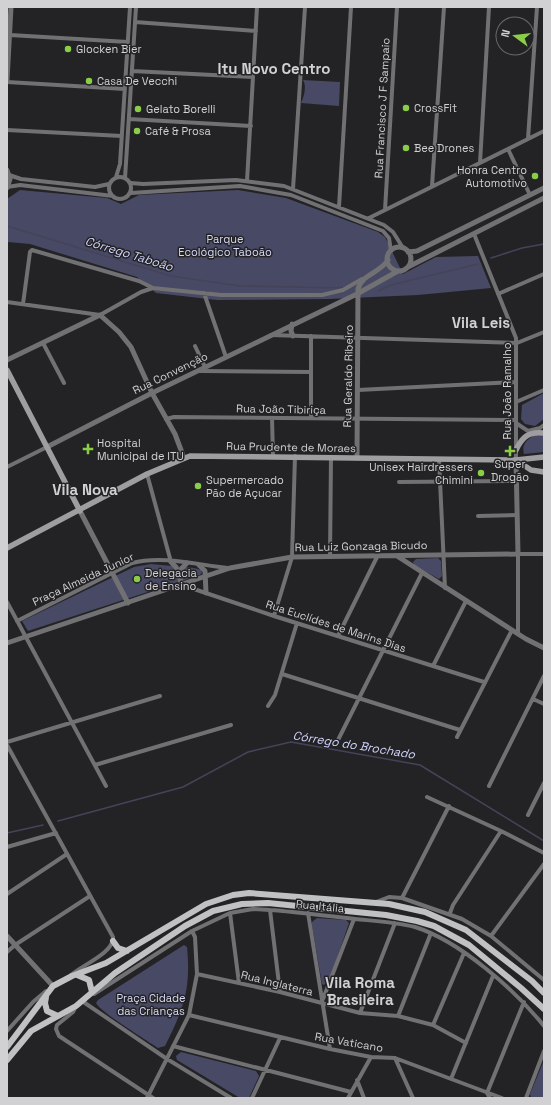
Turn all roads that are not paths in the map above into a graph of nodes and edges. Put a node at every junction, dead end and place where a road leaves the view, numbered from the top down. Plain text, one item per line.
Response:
1 (11, 7) edge
2 (130, 7) edge
3 (136, 7) edge
4 (257, 7) edge
5 (305, 7) edge
6 (351, 7) edge
7 (397, 7) edge
8 (444, 7) edge
9 (490, 7) edge
10 (537, 7) edge
11 (135, 22) junction
12 (256, 31) junction
13 (10, 35) junction
14 (128, 42) junction
15 (132, 71) junction
16 (253, 77) junction
17 (7, 81) edge
18 (125, 89) junction
19 (129, 119) junction
20 (250, 126) junction
21 (7, 130) edge
22 (544, 131) edge
23 (122, 136) junction
24 (528, 139) junction
25 (508, 149) junction
26 (480, 163) junction
27 (8, 172) edge
28 (116, 177) junction
29 (125, 178) junction
30 (247, 181) junction
31 (130, 183) junction
32 (109, 184) junction
33 (432, 186) junction
34 (7, 188) edge
35 (544, 188) edge
36 (293, 189) junction
37 (130, 193) junction
38 (530, 195) junction
39 (113, 196) junction
40 (544, 198) edge
41 (339, 207) junction
42 (385, 210) junction
43 (369, 218) junction
44 (474, 234) junction
45 (403, 248) junction
46 (391, 251) junction
47 (408, 252) junction
48 (388, 260) junction
49 (408, 267) junction
50 (398, 271) junction
51 (544, 274) edge
52 (362, 279) junction
53 (153, 288) junction
54 (204, 293) junction
55 (498, 294) junction
56 (358, 296) junction
57 (7, 302) edge
58 (23, 304) junction
59 (100, 315) junction
60 (292, 324) junction
61 (544, 332) edge
62 (269, 335) junction
63 (293, 336) junction
64 (311, 336) junction
65 (359, 338) junction
66 (42, 343) junction
67 (516, 343) junction
68 (195, 346) dead end
69 (226, 357) junction
70 (7, 360) edge
71 (205, 367) junction
72 (7, 370) edge
73 (197, 371) junction
74 (311, 372) junction
75 (516, 382) junction
76 (64, 383) dead end
77 (358, 390) junction
78 (544, 390) edge
79 (152, 393) junction
80 (516, 402) junction
81 (272, 418) junction
82 (311, 418) junction
83 (166, 419) junction
84 (358, 419) junction
85 (516, 421) junction
86 (544, 425) edge
87 (544, 433) edge
88 (47, 447) junction
89 (516, 450) junction
90 (273, 456) junction
91 (294, 456) junction
92 (330, 457) junction
93 (544, 457) edge
94 (184, 458) junction
95 (357, 458) junction
96 (440, 459) junction
97 (516, 460) junction
98 (7, 467) edge
99 (544, 472) edge
100 (147, 474) junction
101 (516, 481) junction
102 (399, 482) dead end
103 (440, 482) junction
104 (80, 511) junction
105 (517, 515) junction
106 (478, 516) dead end
107 (7, 548) edge
108 (518, 554) junction
109 (544, 554) edge
110 (444, 555) junction
111 (377, 556) junction
112 (397, 556) junction
113 (292, 557) junction
114 (330, 557) junction
115 (171, 562) junction
116 (187, 563) junction
117 (199, 565) junction
118 (230, 568) junction
119 (112, 573) junction
120 (422, 573) junction
121 (179, 575) junction
122 (205, 577) junction
123 (444, 577) junction
124 (436, 582) junction
125 (182, 585) junction
126 (445, 588) junction
127 (206, 593) junction
128 (466, 601) junction
129 (7, 602) edge
130 (128, 603) junction
131 (274, 616) junction
132 (16, 621) junction
133 (297, 623) junction
134 (512, 630) junction
135 (518, 634) junction
136 (338, 636) junction
137 (25, 637) junction
138 (7, 643) edge
139 (544, 648) edge
140 (383, 650) junction
141 (433, 666) junction
142 (282, 674) junction
143 (544, 676) edge
144 (484, 682) junction
145 (160, 696) dead end
146 (359, 698) junction
147 (533, 699) junction
148 (544, 704) edge
149 (268, 706) dead end
150 (72, 723) junction
151 (231, 725) dead end
152 (460, 730) junction
153 (457, 737) dead end
154 (338, 740) dead end
155 (7, 742) edge
156 (7, 745) edge
157 (95, 765) junction
158 (544, 783) edge
159 (106, 786) dead end
160 (489, 786) dead end
161 (427, 797) dead end
162 (449, 806) junction
163 (528, 815) dead end
164 (501, 831) junction
165 (56, 833) junction
166 (7, 847) edge
167 (544, 853) edge
168 (67, 854) junction
169 (544, 864) edge
170 (7, 894) edge
171 (90, 896) junction
172 (402, 898) junction
173 (373, 903) junction
174 (270, 910) junction
175 (230, 913) junction
176 (308, 914) junction
177 (450, 914) junction
178 (354, 919) junction
179 (395, 923) junction
180 (192, 931) junction
181 (431, 933) junction
182 (7, 936) edge
183 (491, 936) junction
184 (113, 941) junction
185 (15, 945) junction
186 (128, 951) junction
187 (7, 952) edge
188 (464, 953) junction
189 (197, 974) junction
190 (493, 976) junction
191 (70, 977) junction
192 (544, 980) edge
193 (239, 983) junction
194 (53, 986) junction
195 (92, 992) junction
196 (280, 992) junction
197 (544, 994) edge
198 (47, 995) junction
199 (323, 999) junction
200 (82, 1001) junction
201 (524, 1002) junction
202 (324, 1005) junction
203 (76, 1006) junction
204 (544, 1009) edge
205 (360, 1013) junction
206 (189, 1015) junction
207 (58, 1016) junction
208 (398, 1016) junction
209 (433, 1025) junction
210 (544, 1026) edge
211 (7, 1031) edge
212 (280, 1038) junction
213 (466, 1043) junction
214 (173, 1046) junction
215 (7, 1047) edge
216 (330, 1050) junction
217 (544, 1051) edge
218 (371, 1057) junction
219 (395, 1058) junction
220 (167, 1059) junction
221 (7, 1060) edge
222 (266, 1070) junction
223 (451, 1079) junction
224 (357, 1080) junction
225 (351, 1092) junction
226 (487, 1093) junction
227 (147, 1097) edge
228 (153, 1098) edge
229 (231, 1098) edge
230 (252, 1098) edge
231 (348, 1098) edge
232 (364, 1098) edge
233 (413, 1098) edge
234 (490, 1098) edge
235 (502, 1098) edge
236 (526, 1098) edge

1 - 13 street
2 - 14 street
3 - 11 street
4 - 12 street
5 - 36 street
6 - 41 street
7 - 42 street, Rua Francisco J F Sampaio
8 - 33 street
9 - 26 street
10 - 24 street
11 - 12 street
11 - 15 street
12 - 16 street
13 - 14 street
13 - 17 street
14 - 18 street
15 - 16 street
15 - 19 street
16 - 20 street
17 - 18 street
18 - 23 street
19 - 20 street
19 - 29 street
20 - 30 street
21 - 23 street
22 - 24 street
23 - 28 street
24 - 25 street
25 - 26 street
25 - 38 street
26 - 33 street
27 - 32 street
27 - 34 street
28 - 29 street
28 - 32 street
29 - 31 street
30 - 31 street
30 - 36 street
31 - 37 street
32 - 39 street
33 - 42 street
34 - 39 street
35 - 38 street
36 - 41 street
37 - 39 street
37 - 46 street
38 - 47 street
40 - 44 street
41 - 43 street
42 - 43 street
43 - 45 street
44 - 49 street
44 - 55 street, Rua João Ramalho
45 - 46 street
45 - 47 street
46 - 48 street
47 - 49 street
48 - 50 street
48 - 52 street
49 - 50 street
50 - 56 street
51 - 55 street
52 - 54 street
52 - 56 street, Rua Geraldo Ribeiro
53 - 54 street
53 - 58 street
53 - 59 street
54 - 69 street
55 - 67 street, Rua João Ramalho
56 - 60 street, Rua Convenção
56 - 65 street, Rua Geraldo Ribeiro
57 - 58 street
58 - 59 street
59 - 66 street
59 - 79 street
60 - 62 street, Rua Convenção
60 - 63 street
61 - 67 street
62 - 63 street
62 - 69 street, Rua Convenção
63 - 64 street
64 - 65 street
64 - 74 street
65 - 67 street
65 - 77 street, Rua Geraldo Ribeiro
66 - 70 street
66 - 76 street
67 - 75 street, Rua João Ramalho
68 - 71 street
69 - 71 street, Rua Convenção
71 - 73 street, Rua Convenção
72 - 88 main road
73 - 74 street
73 - 79 street, Rua Convenção
74 - 82 street
75 - 77 street
75 - 80 street, Rua João Ramalho
77 - 84 street, Rua Geraldo Ribeiro
78 - 80 street
79 - 83 street
79 - 88 street, Rua Convenção
80 - 85 street, Rua João Ramalho
81 - 82 street, Rua João Tibiriça
81 - 83 street, Rua João Tibiriça
81 - 90 street
82 - 84 street, Rua João Tibiriça
83 - 94 street
84 - 85 street, Rua João Tibiriça
84 - 95 street, Rua Geraldo Ribeiro
85 - 86 street
85 - 89 street, Rua João Ramalho
87 - 89 main road
88 - 98 street, Rua Convenção
88 - 104 main road
89 - 97 street, Rua João Ramalho
90 - 91 main road, Rua Prudente de Moraes
90 - 94 main road, Rua Prudente de Moraes
91 - 92 main road, Rua Prudente de Moraes
91 - 113 street
92 - 95 main road, Rua Prudente de Moraes
92 - 114 street
93 - 97 main road, Rua Prudente de Moraes
94 - 100 main road, Rua Prudente de Moraes
95 - 96 main road, Rua Prudente de Moraes
96 - 97 main road, Rua Prudente de Moraes
96 - 103 street
97 - 99 main road
97 - 101 street
100 - 104 main road, Rua Prudente de Moraes
100 - 115 street
101 - 103 street
101 - 105 street
102 - 103 street
103 - 110 street
104 - 107 main road, Rua Prudente de Moraes
104 - 119 street
105 - 106 street
105 - 108 street
108 - 109 street, Rua Luiz Gonzaga Bicudo
108 - 110 street, Rua Luiz Gonzaga Bicudo
108 - 135 street
110 - 112 street, Rua Luiz Gonzaga Bicudo
110 - 123 street
111 - 112 street, Rua Luiz Gonzaga Bicudo
111 - 114 street, Rua Luiz Gonzaga Bicudo
111 - 136 street
112 - 120 street
113 - 114 street, Rua Luiz Gonzaga Bicudo
113 - 118 street, Rua Luiz Gonzaga Bicudo
113 - 131 street
115 - 116 street, Praça Almeida Junior
115 - 119 street, Praça Almeida Junior
115 - 121 street
116 - 117 street, Praça Almeida Junior
116 - 121 street
117 - 118 street, Praça Almeida Junior
117 - 122 street
118 - 122 street, Rua Luiz Gonzaga Bicudo
119 - 130 street
119 - 132 street, Praça Almeida Junior
120 - 124 street
120 - 140 street
121 - 125 street
122 - 125 street, Rua Luiz Gonzaga Bicudo
122 - 127 street
123 - 124 street
123 - 126 street
124 - 126 street
125 - 127 street, Rua Euclídes de Marins Dias
125 - 130 street, Rua Luiz Gonzaga Bicudo
126 - 128 street
127 - 131 street, Rua Euclídes de Marins Dias
128 - 134 street
128 - 141 street
129 - 132 street
130 - 137 street, Rua Luiz Gonzaga Bicudo
131 - 133 street, Rua Euclídes de Marins Dias
132 - 137 street
133 - 136 street, Rua Euclídes de Marins Dias
133 - 142 street
134 - 135 street
134 - 144 street
135 - 139 street
136 - 140 street, Rua Euclídes de Marins Dias
137 - 138 street, Rua Luiz Gonzaga Bicudo
137 - 150 street
140 - 141 street, Rua Euclídes de Marins Dias
140 - 146 street
141 - 144 street, Rua Euclídes de Marins Dias
142 - 146 street
142 - 149 street
143 - 147 street
144 - 152 street
145 - 150 street
146 - 152 street
146 - 154 street
147 - 148 street
147 - 160 street
150 - 155 street
150 - 157 street
151 - 157 street
152 - 153 street
156 - 165 street
157 - 159 street
158 - 163 street
161 - 162 street
162 - 164 street
162 - 172 street
164 - 167 street
164 - 177 street
165 - 166 street
165 - 168 street
168 - 170 street
168 - 171 street
169 - 183 street
171 - 184 street
171 - 185 street
172 - 173 street
172 - 177 street
173 - 186 main road
173 - 197 main road
174 - 175 street, Rua Itália
174 - 176 street, Rua Itália
174 - 196 street
175 - 180 street, Rua Itália
175 - 193 street
176 - 178 street, Rua Itália
176 - 199 street
177 - 183 street
178 - 179 street, Rua Itália
178 - 199 street
179 - 181 street, Rua Itália
179 - 205 street
180 - 189 street
180 - 200 street, Rua Itália
181 - 188 street, Rua Itália
181 - 208 street
182 - 185 street
183 - 192 street
184 - 186 main road
184 - 191 street
185 - 187 street
185 - 194 street
186 - 191 main road
188 - 190 street, Rua Itália
188 - 209 street
189 - 193 street, Rua Inglaterra
189 - 206 street
190 - 201 street, Rua Itália
190 - 213 street
191 - 194 main road
191 - 195 main road
193 - 196 street, Rua Inglaterra
194 - 198 main road
194 - 211 street
195 - 200 main road
195 - 204 main road
196 - 202 street, Rua Inglaterra
198 - 207 main road
198 - 215 main road
199 - 202 street
200 - 203 main road
200 - 220 street
201 - 210 street, Rua Itália
201 - 226 street
202 - 205 street, Rua Inglaterra
202 - 216 street
203 - 207 main road
203 - 227 street
205 - 208 street, Rua Inglaterra
206 - 212 street, Rua Vaticano
206 - 214 street
207 - 221 main road
208 - 209 street, Rua Inglaterra
209 - 213 street, Rua Inglaterra
212 - 216 street, Rua Vaticano
212 - 222 street
213 - 223 street
214 - 220 street
214 - 222 street
216 - 218 street, Rua Vaticano
217 - 236 street
218 - 219 street, Rua Vaticano
218 - 224 street
219 - 223 street, Rua Vaticano
219 - 233 street
220 - 227 street
220 - 229 street
222 - 225 street
222 - 230 street
223 - 226 street, Rua Vaticano
224 - 225 street
224 - 232 street
225 - 231 street
226 - 234 street
226 - 235 street, Rua Vaticano
227 - 228 street

